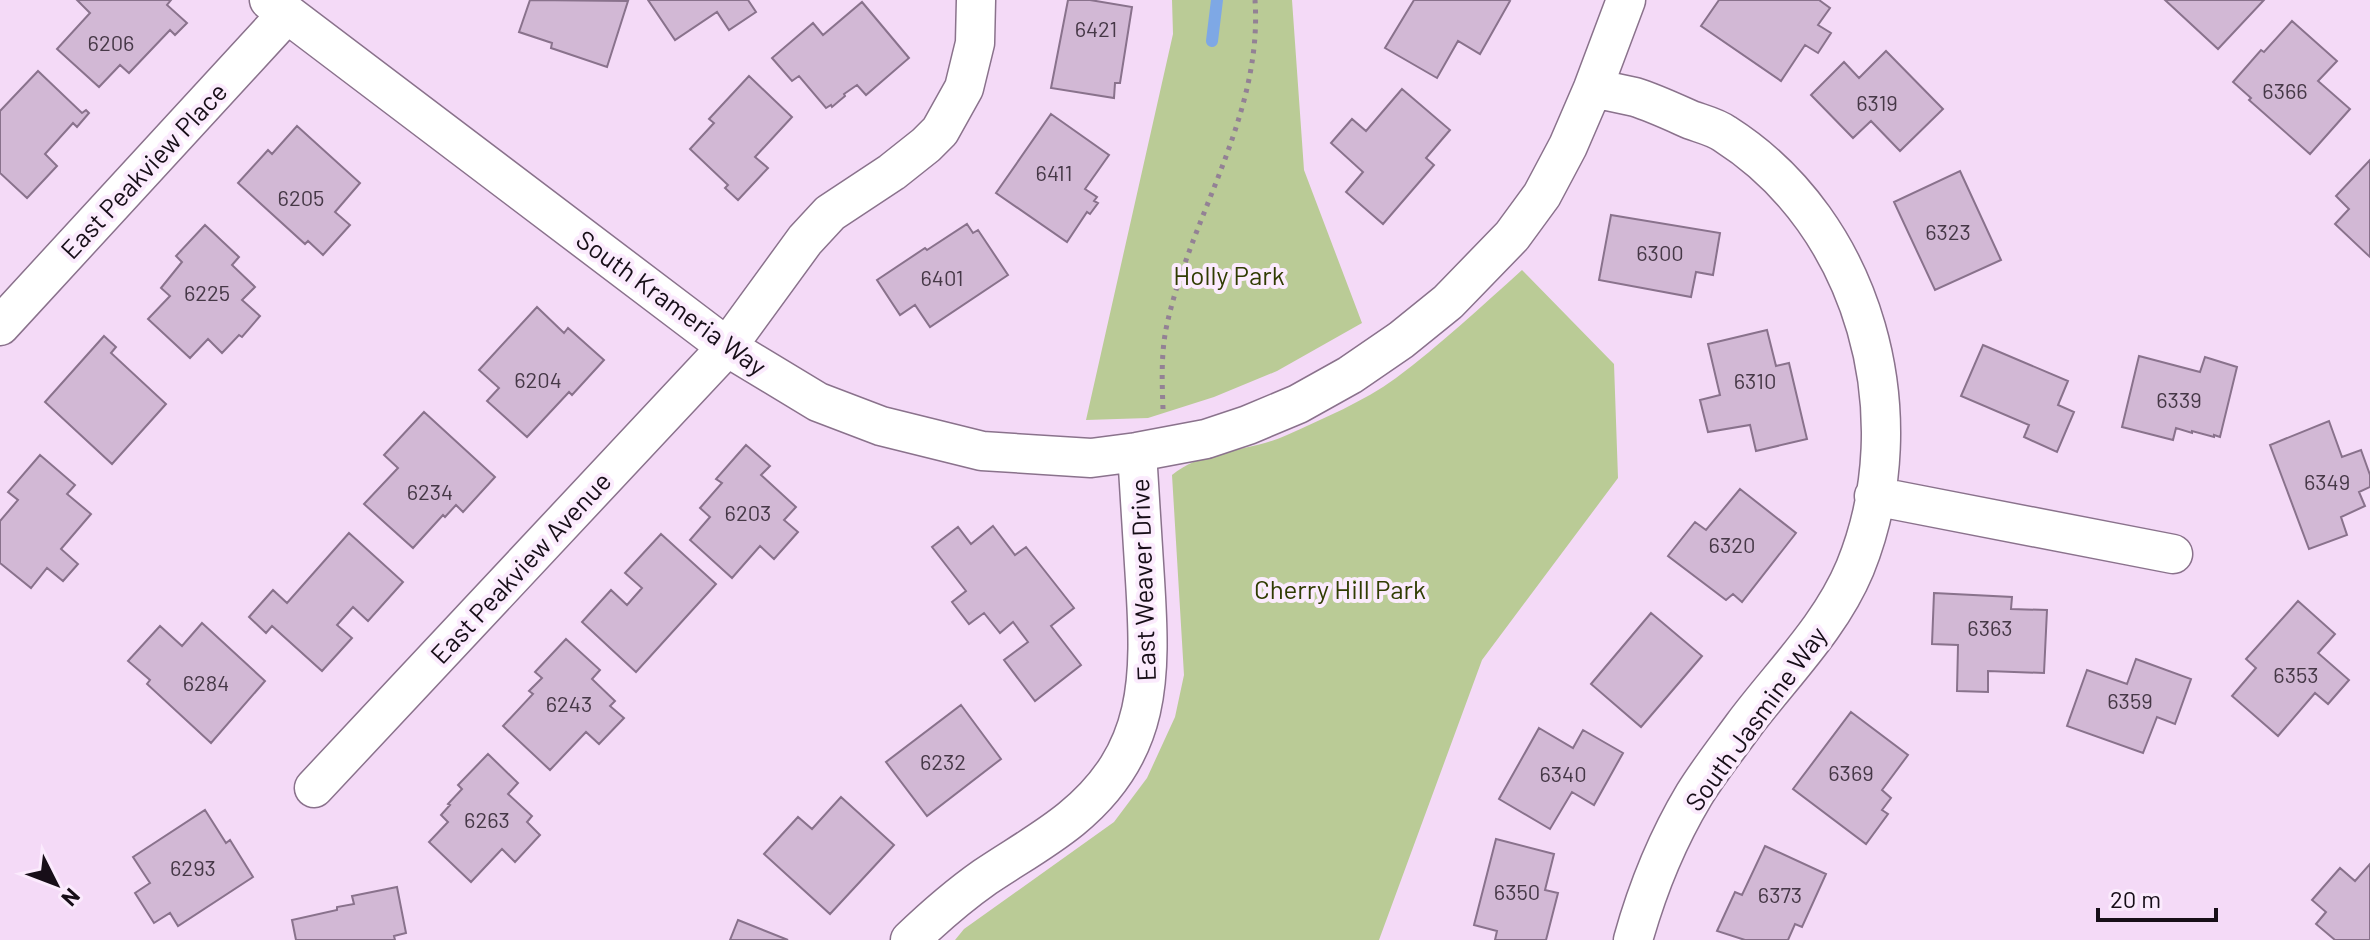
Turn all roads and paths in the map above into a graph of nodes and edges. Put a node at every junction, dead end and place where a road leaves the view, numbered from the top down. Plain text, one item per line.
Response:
1 (976, 0) edge
2 (1255, 0) edge
3 (1626, 0) edge
4 (278, 7) edge
5 (1593, 88) junction
6 (0, 326) edge
7 (727, 347) junction
8 (1137, 452) junction
9 (1874, 496) junction
10 (2173, 554) dead end
11 (314, 788) dead end
12 (910, 940) edge
13 (1633, 940) edge

1 - 7 street, East Peakview Avenue
2 - 8 path
3 - 5 street, South Krameria Way
4 - 6 street, East Peakview Place
4 - 7 street, South Krameria Way
5 - 8 street, South Krameria Way
5 - 9 street, South Jasmine Way
7 - 8 street, South Krameria Way
7 - 11 street, East Peakview Avenue
8 - 12 street, East Weaver Drive
9 - 10 street
9 - 13 street, South Jasmine Way

